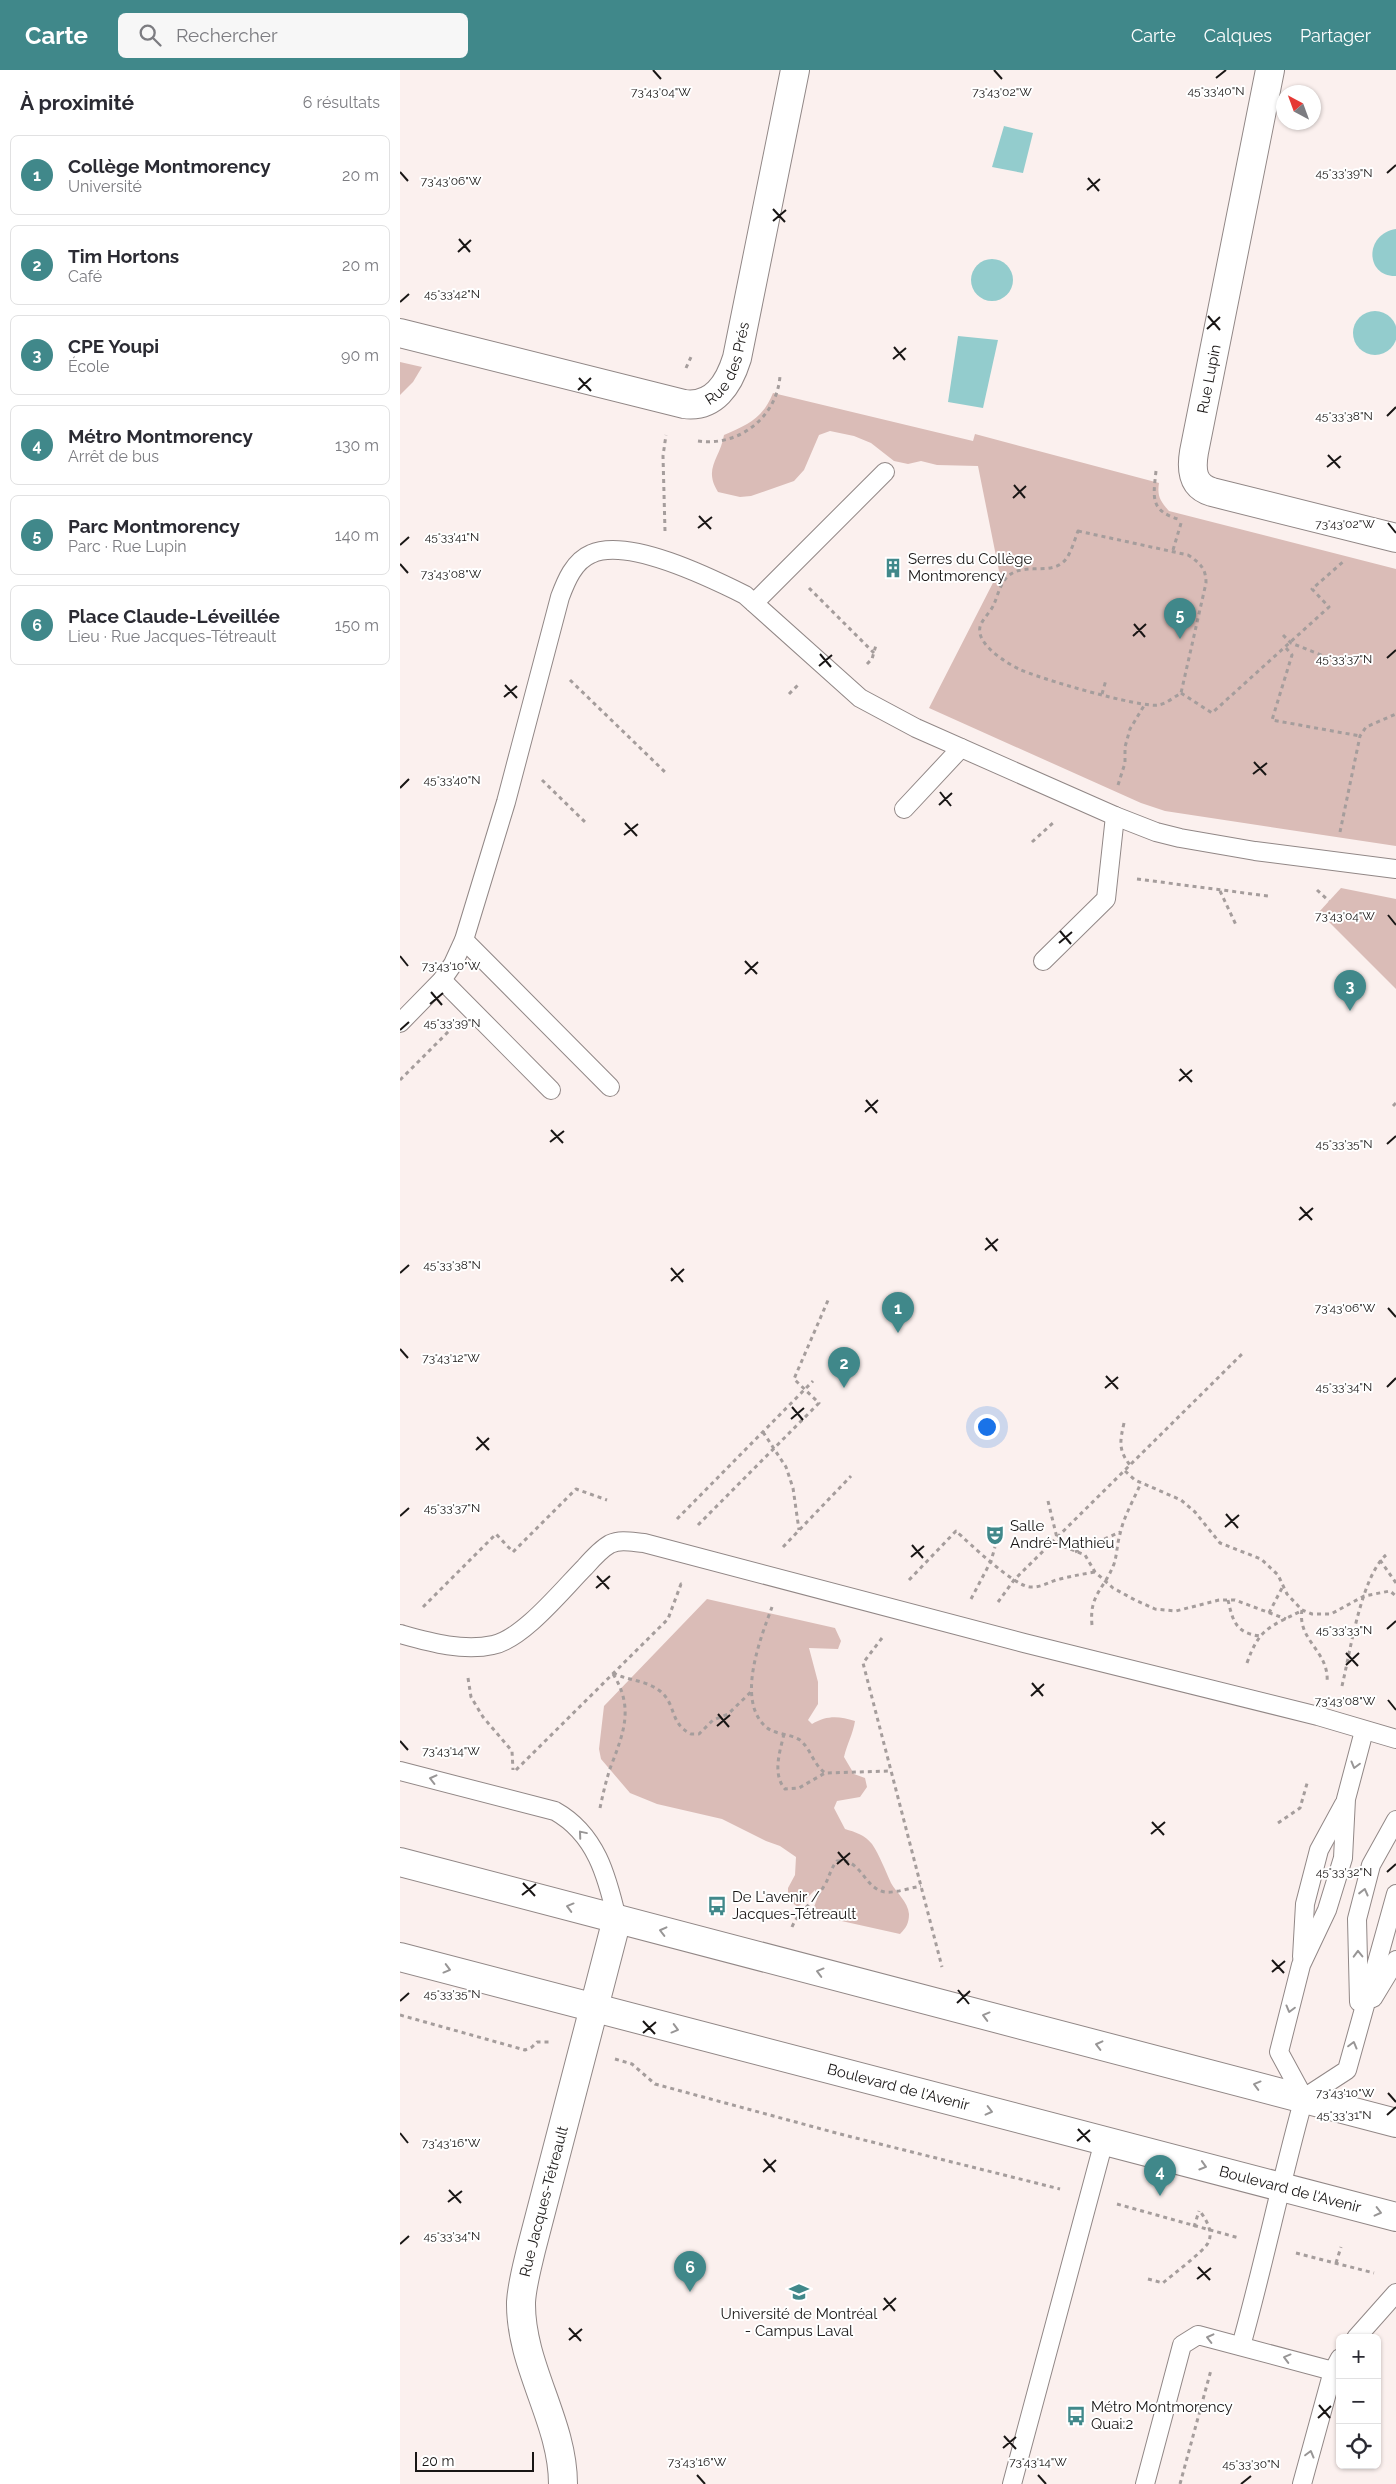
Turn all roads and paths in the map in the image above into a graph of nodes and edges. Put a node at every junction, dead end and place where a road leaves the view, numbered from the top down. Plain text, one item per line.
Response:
1 (795, 70) edge
2 (1270, 70) edge
3 (400, 333) edge
4 (780, 376) dead end
5 (667, 429) dead end
6 (720, 442) dead end
7 (1157, 465) dead end
8 (885, 472) dead end
9 (1183, 515) dead end
10 (1181, 520) junction
11 (1396, 538) edge
12 (665, 540) dead end
13 (1173, 550) junction
14 (1348, 557) dead end
15 (806, 584) dead end
16 (754, 603) junction
17 (1283, 635) dead end
18 (1291, 643) junction
19 (876, 645) dead end
20 (1285, 647) junction
21 (874, 652) junction
22 (1326, 657) dead end
23 (866, 666) dead end
24 (567, 677) dead end
25 (803, 680) dead end
26 (1106, 680) dead end
27 (1181, 693) junction
28 (789, 694) dead end
29 (1102, 694) junction
30 (1166, 702) junction
31 (1145, 704) junction
32 (1169, 709) dead end
33 (1396, 714) edge
34 (1360, 736) junction
35 (961, 748) junction
36 (666, 773) dead end
37 (540, 778) dead end
38 (1115, 791) dead end
39 (904, 809) dead end
40 (1115, 816) junction
41 (1060, 817) dead end
42 (586, 823) dead end
43 (1339, 838) dead end
44 (1032, 842) dead end
45 (1396, 870) edge
46 (1131, 878) dead end
47 (1220, 890) junction
48 (1268, 896) dead end
49 (1237, 927) dead end
50 (464, 940) junction
51 (1043, 961) dead end
52 (442, 980) junction
53 (400, 1023) edge
54 (454, 1026) dead end
55 (400, 1080) edge
56 (610, 1087) dead end
57 (551, 1090) dead end
58 (829, 1298) dead end
59 (1242, 1354) dead end
60 (813, 1381) dead end
61 (805, 1389) junction
62 (1124, 1423) dead end
63 (763, 1432) junction
64 (773, 1449) junction
65 (1130, 1465) junction
66 (1124, 1471) junction
67 (851, 1476) dead end
68 (1141, 1483) junction
69 (608, 1500) dead end
70 (1048, 1500) dead end
71 (677, 1519) dead end
72 (698, 1525) dead end
73 (799, 1530) junction
74 (1120, 1532) junction
75 (1058, 1538) junction
76 (783, 1547) dead end
77 (995, 1547) dead end
78 (1075, 1552) junction
79 (1386, 1555) dead end
80 (1380, 1560) junction
81 (991, 1561) junction
82 (1095, 1572) junction
83 (909, 1580) dead end
84 (1014, 1580) junction
85 (1106, 1581) junction
86 (681, 1584) dead end
87 (1396, 1584) edge
88 (1283, 1586) junction
89 (1390, 1592) junction
90 (973, 1596) dead end
91 (1364, 1596) junction
92 (1396, 1596) edge
93 (1228, 1600) junction
94 (998, 1602) dead end
95 (772, 1606) dead end
96 (424, 1607) dead end
97 (1302, 1610) junction
98 (1269, 1613) junction
99 (1286, 1619) junction
100 (1092, 1625) dead end
101 (400, 1634) edge
102 (1260, 1636) junction
103 (883, 1638) dead end
104 (1247, 1663) dead end
105 (613, 1673) junction
106 (468, 1678) dead end
107 (1327, 1683) dead end
108 (1342, 1686) dead end
109 (753, 1691) junction
110 (1364, 1731) junction
111 (784, 1734) junction
112 (1396, 1739) edge
113 (400, 1771) edge
114 (890, 1771) junction
115 (825, 1773) junction
116 (1308, 1780) dead end
117 (1346, 1799) junction
118 (600, 1810) dead end
119 (1396, 1820) edge
120 (1278, 1824) dead end
121 (400, 1862) edge
122 (921, 1886) junction
123 (1396, 1894) edge
124 (617, 1919) junction
125 (792, 1927) dead end
126 (400, 1956) edge
127 (1396, 1960) edge
128 (1301, 1965) junction
129 (942, 1967) dead end
130 (594, 2007) junction
131 (400, 2015) edge
132 (1360, 2020) junction
133 (537, 2042) dead end
134 (639, 2070) dead end
135 (1304, 2098) junction
136 (1396, 2122) edge
137 (1104, 2141) junction
138 (1280, 2187) junction
139 (1064, 2190) dead end
140 (1115, 2204) dead end
141 (1396, 2217) edge
142 (1194, 2227) junction
143 (1210, 2231) junction
144 (1341, 2247) dead end
145 (1322, 2259) dead end
146 (1336, 2263) junction
147 (1377, 2273) dead end
148 (1148, 2279) dead end
149 (1396, 2293) edge
150 (1360, 2334) edge
151 (1219, 2340) junction
152 (1241, 2346) junction
153 (1336, 2364) edge
154 (563, 2484) edge
155 (1012, 2484) edge
156 (1145, 2484) edge
157 (1180, 2484) edge
158 (1302, 2484) edge

1 - 3 street, Rue des Prés
2 - 11 street, Rue Lupin
4 - 6 path
5 - 12 path
7 - 10 path
8 - 16 lane
9 - 10 path
10 - 13 path
13 - 27 path
13 - 29 path
14 - 18 path
15 - 21 path
16 - 35 lane
16 - 50 lane
17 - 18 path
18 - 20 path
18 - 22 path
19 - 21 path
20 - 27 path
20 - 34 path
21 - 23 path
24 - 36 path
25 - 28 path
26 - 29 path
27 - 30 path
29 - 31 path
30 - 31 path
30 - 32 path
31 - 38 path
33 - 34 path
34 - 43 path
35 - 39 lane
35 - 40 lane
37 - 42 path
40 - 45 lane
40 - 51 lane
41 - 44 path
46 - 47 path
47 - 48 path
47 - 49 path
50 - 52 lane
50 - 56 lane
52 - 53 lane
52 - 57 lane
54 - 55 path
58 - 61 path
59 - 65 path
60 - 61 path
61 - 63 path
61 - 64 path
62 - 65 path
63 - 64 path
63 - 71 path
64 - 72 path
64 - 73 path
65 - 66 path
66 - 68 path
66 - 75 path
67 - 73 path
68 - 74 path
68 - 88 path
69 - 96 path
70 - 75 path
73 - 76 path
74 - 78 path
74 - 85 path
75 - 78 path
75 - 84 path
77 - 81 path
78 - 82 path
79 - 80 path
80 - 87 path
80 - 91 path
81 - 83 path
81 - 84 path
81 - 90 path
82 - 84 path
82 - 85 path
84 - 94 path
85 - 93 path
85 - 100 path
86 - 105 path
87 - 89 path
88 - 97 path
88 - 98 path
89 - 91 path
89 - 92 path
91 - 97 path
91 - 108 path
93 - 98 path
93 - 102 path
95 - 109 path
97 - 99 path
97 - 107 path
98 - 99 path
99 - 102 path
101 - 110 lane
102 - 104 path
103 - 114 path
105 - 106 path
105 - 109 path
105 - 118 path
109 - 111 path
110 - 112 lane
110 -> 117 lane
111 - 115 path
111 - 115 path
124 -> 113 lane
114 - 115 path
114 - 122 path
116 - 120 path
117 - 128 lane
117 - 128 lane
132 -> 119 lane
124 -> 121 street
122 - 125 path
122 - 129 path
123 - 132 lane
124 - 130 street, Rue Jacques-Tétreault
135 -> 124 street
126 -> 130 street, Boulevard de l'Avenir
127 - 132 lane
128 -> 135 lane
130 -> 137 street, Boulevard de l'Avenir
130 - 154 street, Rue Jacques-Tétreault
131 - 133 path
135 -> 132 lane
134 - 139 path
135 - 136 street
135 - 138 lane
137 -> 138 street, Boulevard de l'Avenir
137 - 155 lane
138 -> 141 street, Boulevard de l'Avenir
138 - 152 lane
140 - 142 path
142 - 143 path
142 - 143 path
143 - 148 path
144 - 146 path
145 - 146 path
146 - 147 path
149 - 150 lane
151 - 152 lane
151 -> 156 lane
151 - 157 path
153 -> 152 lane
158 -> 153 lane

